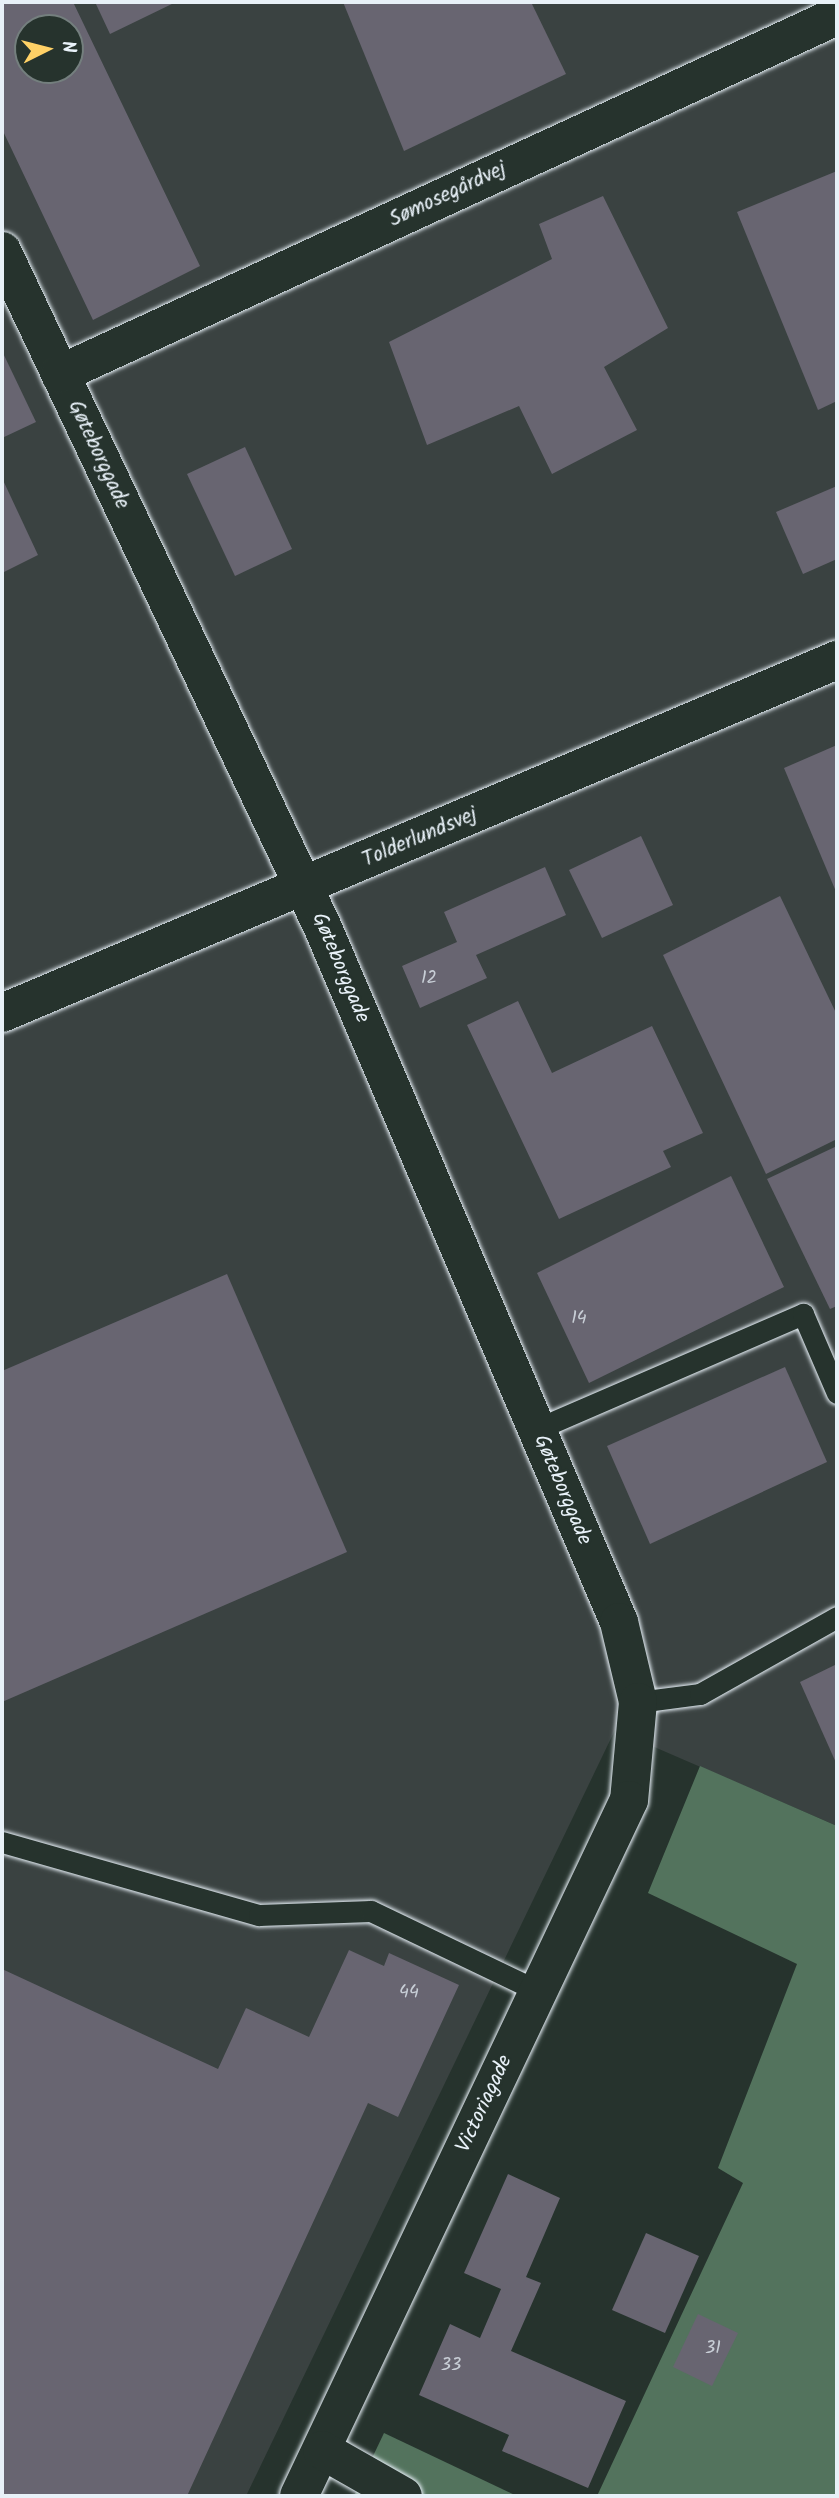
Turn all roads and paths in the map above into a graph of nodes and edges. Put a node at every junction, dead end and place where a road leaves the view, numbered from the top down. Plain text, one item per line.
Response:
1 (837, 16) edge
2 (2, 251) edge
3 (60, 374) junction
4 (837, 660) edge
5 (304, 887) junction
6 (2, 1013) edge
7 (837, 1393) edge
8 (537, 1429) junction
9 (837, 1617) edge
10 (638, 1702) junction
11 (2, 1842) edge
12 (538, 1991) junction
13 (322, 2450) junction
14 (299, 2496) edge
15 (403, 2496) edge

1 - 3 street, Sømosegårdvej
2 - 3 street, Gøteborggade
3 - 5 street, Gøteborggade
4 - 5 street, Tolderlundsvej
5 - 6 street, Tolderlundsvej
5 - 8 street, Gøteborggade
7 - 8 lane
8 - 10 street, Gøteborggade
9 - 10 lane
10 - 12 street, Victoriagade
11 - 12 lane
12 - 13 street, Victoriagade
13 - 14 street, Victoriagade
13 - 15 street

